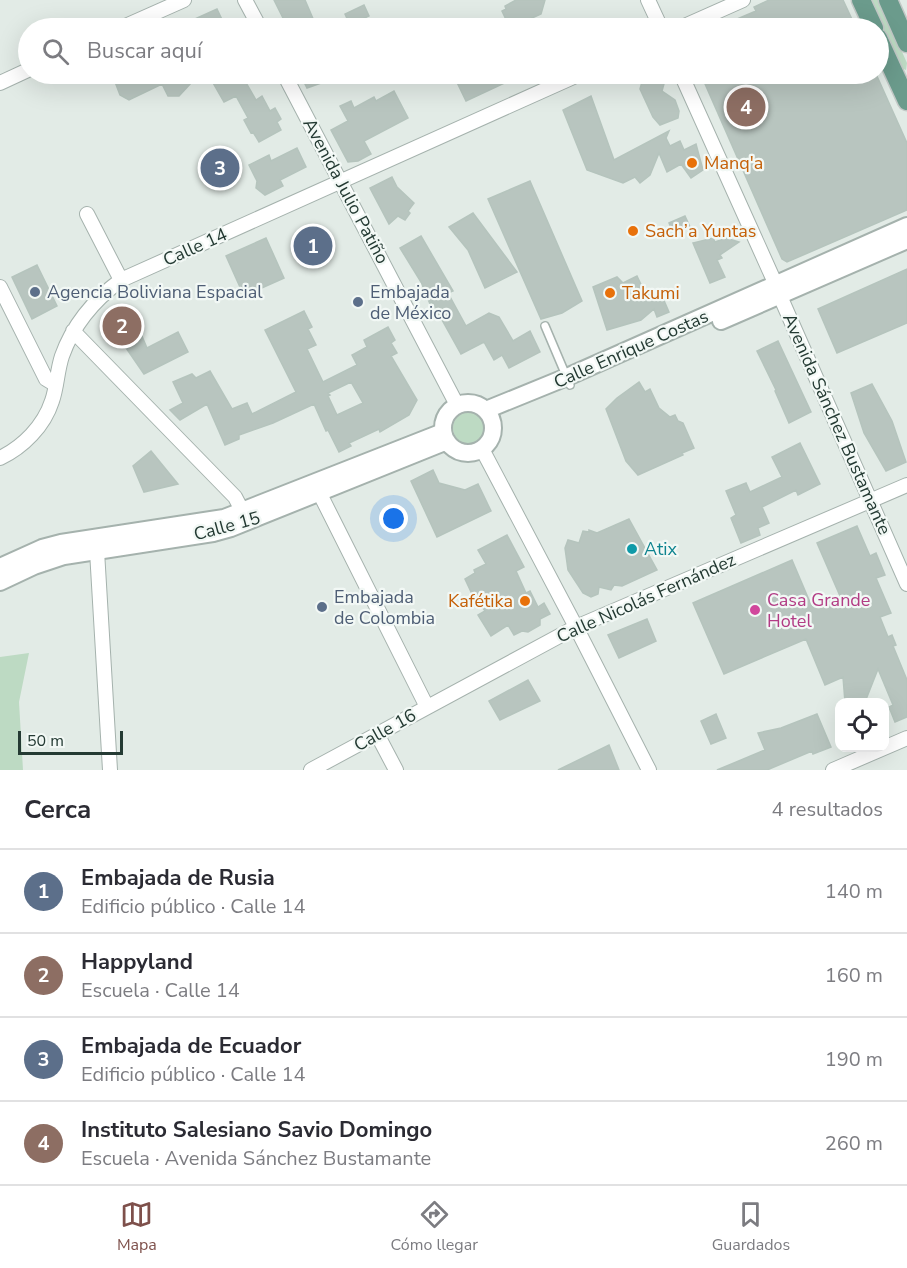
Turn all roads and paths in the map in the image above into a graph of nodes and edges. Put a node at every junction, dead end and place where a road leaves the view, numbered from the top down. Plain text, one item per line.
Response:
1 (184, 0) edge
2 (245, 0) edge
3 (648, 0) edge
4 (743, 0) edge
5 (861, 0) edge
6 (888, 0) edge
7 (144, 18) edge
8 (255, 18) edge
9 (656, 18) edge
10 (702, 18) edge
11 (869, 18) edge
12 (907, 43) edge
13 (889, 60) edge
14 (18, 75) edge
15 (0, 83) edge
16 (289, 84) edge
17 (558, 84) edge
18 (685, 84) edge
19 (907, 101) edge
20 (340, 182) junction
21 (87, 214) dead end
22 (907, 226) edge
23 (907, 240) edge
24 (121, 280) junction
25 (0, 287) edge
26 (778, 291) junction
27 (544, 326) dead end
28 (74, 331) junction
29 (569, 381) junction
30 (56, 385) junction
31 (457, 405) junction
32 (489, 415) junction
33 (445, 437) junction
34 (482, 449) junction
35 (0, 458) edge
36 (907, 485) edge
37 (320, 494) junction
38 (871, 500) junction
39 (246, 517) junction
40 (96, 545) junction
41 (0, 567) edge
42 (0, 582) edge
43 (907, 584) edge
44 (576, 627) junction
45 (427, 706) junction
46 (377, 734) junction
47 (907, 738) edge
48 (110, 770) edge
49 (311, 770) edge
50 (396, 770) edge
51 (649, 770) edge
52 (833, 770) edge

1 - 7 street
2 - 8 street
3 - 9 street
4 - 10 street
5 - 11 main road
6 - 12 main road
13 - 19 main road
14 - 15 street
16 - 20 street, Avenida Julio Patiño
17 - 20 street, Calle 14
18 - 26 street, Avenida Sánchez Bustamante
20 - 24 street, Calle 14
20 - 31 street, Avenida Julio Patiño
21 - 24 street
22 - 26 street
23 - 26 street
24 - 28 street, Calle 14
25 - 30 street
26 - 29 street, Calle Enrique Costas
26 - 38 street, Avenida Sánchez Bustamante
27 - 29 lane
28 - 30 street, Calle 14
28 - 39 street
29 - 32 street, Calle Enrique Costas
30 - 35 street, Calle 14
31 - 32 street
31 - 33 street
32 - 34 street
33 - 34 street
33 - 37 street, Calle 15
33 - 39 street, Calle 15
34 - 44 street
36 - 38 street, Calle Nicolás Fernández
37 - 39 street, Calle 15
37 - 45 street
38 - 43 street, Avenida Sánchez Bustamante
38 - 44 street, Calle Nicolás Fernández
39 - 40 street, Calle 15
40 - 41 street, Calle 15
40 - 42 street, Calle 15
40 - 48 street
44 - 45 street, Calle Nicolás Fernández
44 - 51 street
45 - 46 street, Calle 16
46 - 49 street, Calle 16
46 - 50 street
47 - 52 street

